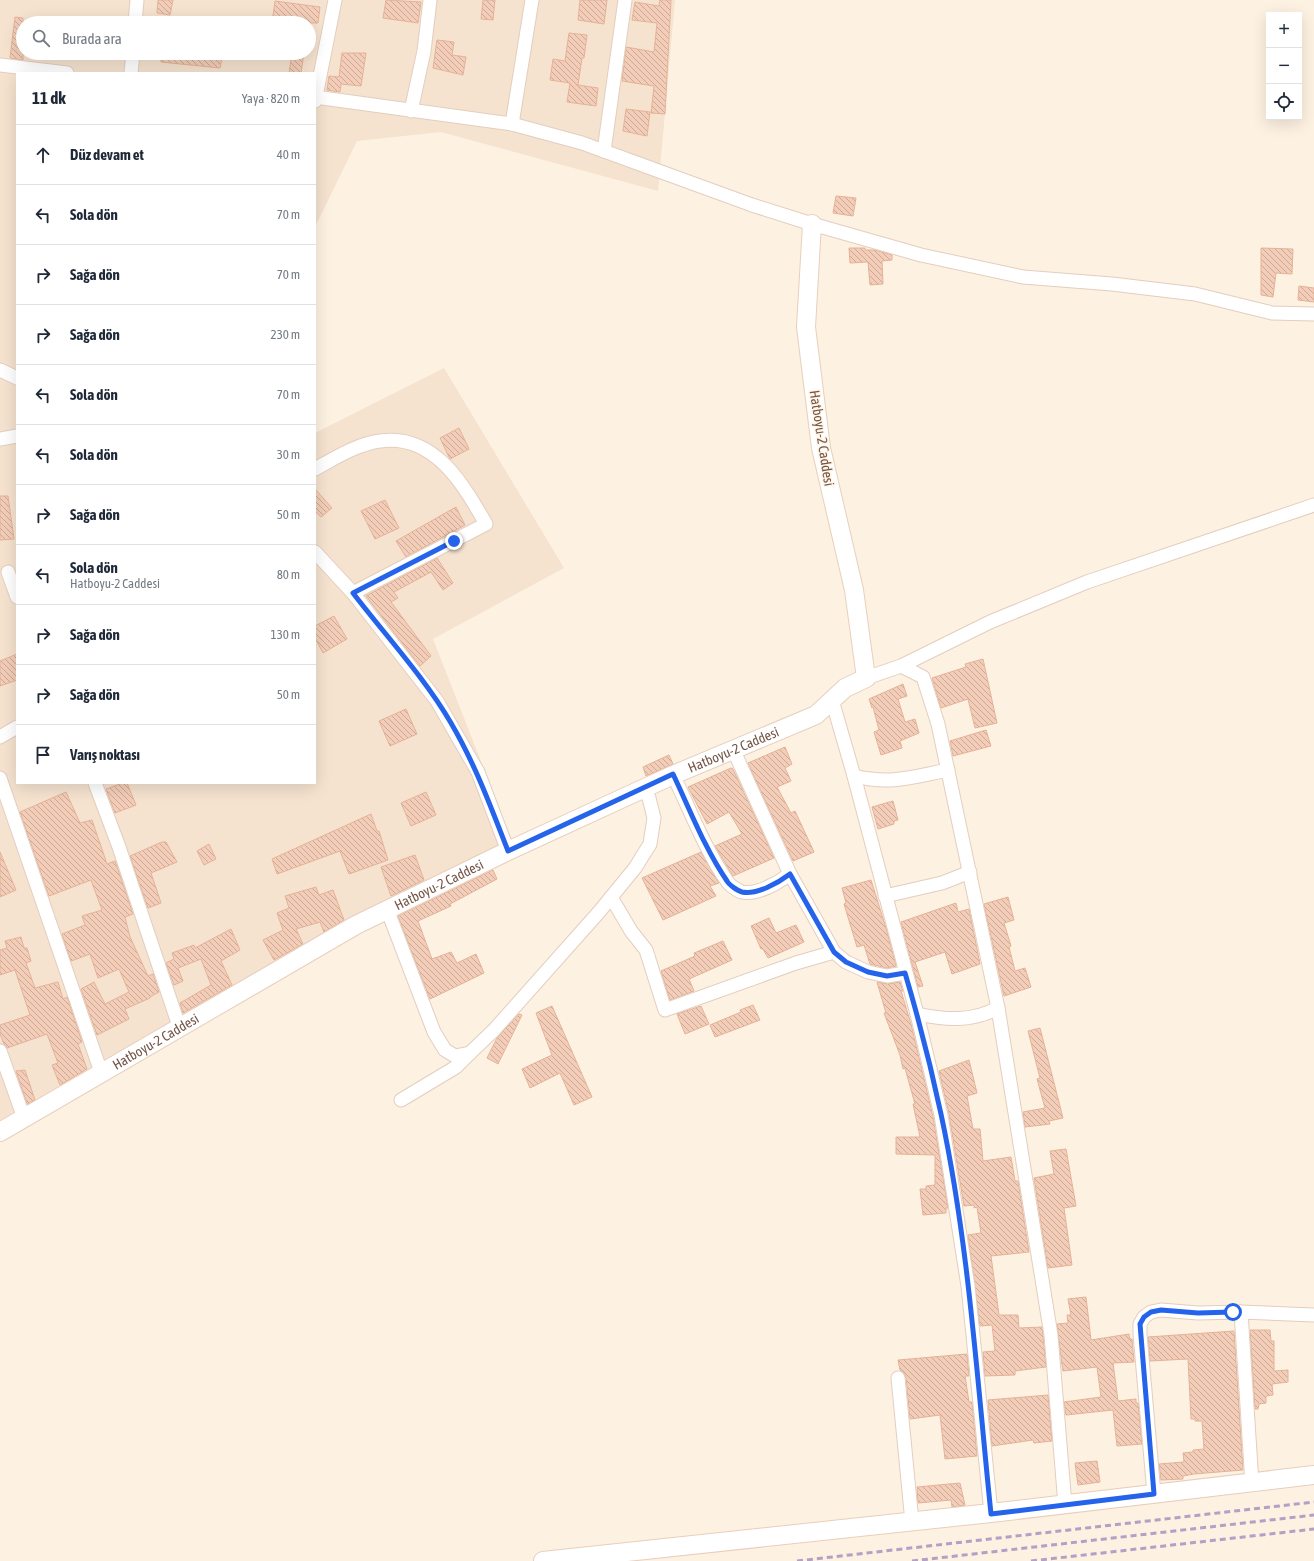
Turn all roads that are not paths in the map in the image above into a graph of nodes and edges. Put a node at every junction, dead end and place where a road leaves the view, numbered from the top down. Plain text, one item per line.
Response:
1 (137, 0) edge
2 (336, 0) edge
3 (430, 0) edge
4 (532, 0) edge
5 (626, 0) edge
6 (136, 16) edge
7 (132, 60) edge
8 (0, 65) edge
9 (59, 72) edge
10 (131, 72) edge
11 (316, 93) edge
12 (316, 97) edge
13 (411, 112) junction
14 (512, 124) junction
15 (604, 151) junction
16 (812, 224) junction
17 (1314, 314) edge
18 (0, 370) edge
19 (16, 378) edge
20 (16, 436) edge
21 (0, 439) edge
22 (316, 468) edge
23 (1314, 505) edge
24 (316, 553) edge
25 (8, 572) edge
26 (353, 593) junction
27 (16, 594) edge
28 (901, 666) junction
29 (866, 678) junction
30 (832, 700) junction
31 (16, 728) edge
32 (0, 737) edge
33 (733, 749) junction
34 (948, 770) junction
35 (673, 774) junction
36 (854, 776) junction
37 (0, 778) edge
38 (95, 784) edge
39 (644, 789) junction
40 (508, 851) junction
41 (970, 872) junction
42 (790, 874) junction
43 (885, 896) junction
44 (611, 897) junction
45 (387, 909) junction
46 (834, 952) junction
47 (905, 973) junction
48 (998, 1008) junction
49 (917, 1014) junction
50 (179, 1026) junction
51 (0, 1051) edge
52 (470, 1053) junction
53 (101, 1072) junction
54 (401, 1100) dead end
55 (24, 1118) junction
56 (0, 1132) edge
57 (1241, 1312) junction
58 (1314, 1315) edge
59 (898, 1378) dead end
60 (1314, 1475) edge
61 (1252, 1484) junction
62 (1154, 1494) junction
63 (1065, 1505) junction
64 (991, 1514) junction
65 (912, 1522) junction
66 (543, 1561) edge

1 - 6 street
2 - 11 street
3 - 13 street
4 - 14 street
5 - 15 street
7 - 10 street
8 - 9 street
12 - 13 street
13 - 14 street
14 - 15 street
15 - 16 street
16 - 17 street
16 - 29 main road, Hatboyu-2 Caddesi
18 - 19 street
20 - 21 street
22 - 26 street
23 - 28 street
24 - 26 street
25 - 27 street
26 - 40 street
28 - 29 street
28 - 34 street
29 - 30 main road, Hatboyu-2 Caddesi
30 - 33 main road, Hatboyu-2 Caddesi
30 - 36 street
31 - 32 street
33 - 35 main road, Hatboyu-2 Caddesi
33 - 42 street
34 - 36 street
34 - 41 street
35 - 39 main road, Hatboyu-2 Caddesi
35 - 42 street
36 - 43 street
37 - 53 street
38 - 50 street
39 - 40 main road, Hatboyu-2 Caddesi
39 - 44 street
40 - 45 main road, Hatboyu-2 Caddesi
41 - 43 street
41 - 48 street
42 - 46 street
43 - 47 street
44 - 46 street
44 - 52 street
45 - 50 main road, Hatboyu-2 Caddesi
45 - 52 street
46 - 47 street
47 - 49 street
48 - 49 street
48 - 63 street
49 - 64 street
50 - 53 main road, Hatboyu-2 Caddesi
51 - 55 street
52 - 54 street
53 - 55 main road, Hatboyu-2 Caddesi
55 - 56 main road, Hatboyu-2 Caddesi
57 - 58 street
57 - 61 street
57 - 62 street
59 - 65 street
60 - 61 main road
61 - 62 main road
62 - 63 main road
63 - 64 main road
64 - 65 main road
65 - 66 main road

